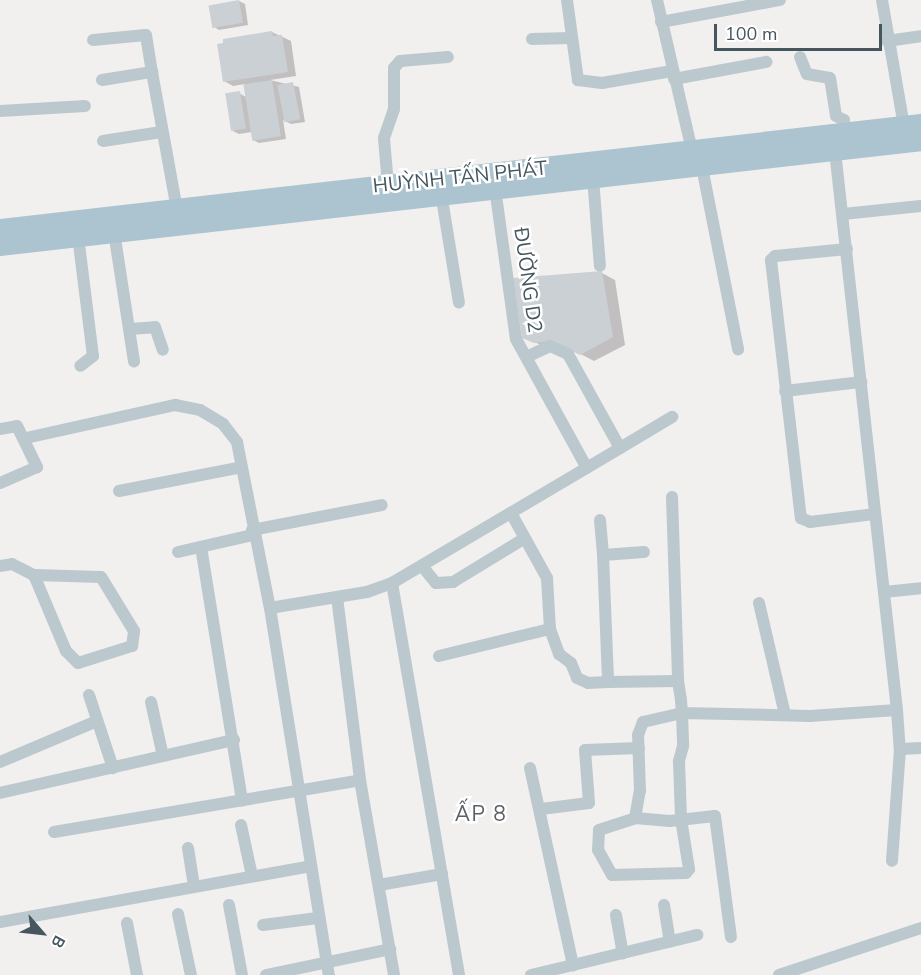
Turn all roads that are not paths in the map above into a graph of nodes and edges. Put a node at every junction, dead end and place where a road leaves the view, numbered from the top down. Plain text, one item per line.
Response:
1 (567, 0) edge
2 (657, 0) edge
3 (780, 0) edge
4 (882, 0) edge
5 (662, 22) junction
6 (921, 36) edge
7 (572, 38) junction
8 (532, 39) dead end
9 (93, 40) dead end
10 (887, 41) junction
11 (448, 57) dead end
12 (800, 57) dead end
13 (766, 62) dead end
14 (152, 72) junction
15 (673, 75) junction
16 (102, 80) dead end
17 (85, 106) dead end
18 (0, 111) edge
19 (913, 125) edge
20 (161, 132) junction
21 (844, 133) junction
22 (103, 141) dead end
23 (921, 141) edge
24 (836, 151) junction
25 (697, 158) junction
26 (593, 178) junction
27 (388, 185) junction
28 (495, 188) junction
29 (441, 194) junction
30 (292, 203) junction
31 (921, 206) edge
32 (177, 209) junction
33 (843, 214) junction
34 (0, 229) edge
35 (114, 232) junction
36 (78, 236) junction
37 (0, 246) edge
38 (847, 249) junction
39 (600, 266) dead end
40 (459, 303) dead end
41 (129, 329) junction
42 (738, 349) dead end
43 (163, 350) dead end
44 (526, 357) junction
45 (134, 361) dead end
46 (80, 366) dead end
47 (861, 382) junction
48 (785, 391) junction
49 (672, 417) dead end
50 (0, 429) edge
51 (26, 438) junction
52 (620, 448) junction
53 (242, 467) junction
54 (587, 468) junction
55 (0, 483) edge
56 (119, 491) dead end
57 (672, 497) dead end
58 (382, 505) dead end
59 (511, 513) junction
60 (874, 514) junction
61 (600, 520) dead end
62 (253, 532) junction
63 (525, 538) junction
64 (201, 547) junction
65 (178, 552) dead end
66 (644, 552) dead end
67 (603, 555) junction
68 (0, 566) edge
69 (422, 566) junction
70 (34, 575) junction
71 (392, 584) junction
72 (921, 588) edge
73 (884, 592) junction
74 (337, 597) junction
75 (759, 603) dead end
76 (270, 609) junction
77 (550, 629) junction
78 (439, 656) dead end
79 (678, 681) junction
80 (608, 682) junction
81 (89, 695) dead end
82 (151, 702) dead end
83 (897, 710) junction
84 (682, 713) junction
85 (785, 715) junction
86 (98, 722) junction
87 (234, 740) junction
88 (639, 748) junction
89 (921, 748) edge
90 (900, 749) junction
91 (163, 756) junction
92 (0, 762) edge
93 (113, 768) junction
94 (530, 768) dead end
95 (360, 780) junction
96 (297, 791) junction
97 (0, 793) edge
98 (242, 801) junction
99 (541, 809) junction
100 (634, 818) junction
101 (681, 819) junction
102 (241, 825) dead end
103 (54, 832) dead end
104 (188, 848) dead end
105 (892, 861) dead end
106 (311, 866) junction
107 (442, 874) junction
108 (252, 876) junction
109 (379, 885) junction
110 (194, 887) junction
111 (664, 904) dead end
112 (229, 905) dead end
113 (178, 914) dead end
114 (616, 915) dead end
115 (318, 918) junction
116 (0, 922) edge
117 (127, 923) dead end
118 (263, 925) dead end
119 (921, 928) edge
120 (698, 935) dead end
121 (731, 937) dead end
122 (670, 942) junction
123 (390, 949) junction
124 (623, 953) junction
125 (573, 964) junction
126 (328, 970) edge
127 (137, 975) edge
128 (191, 975) edge
129 (242, 975) edge
130 (266, 975) edge
131 (394, 975) edge
132 (459, 975) edge
133 (531, 975) edge
134 (779, 975) edge

1 - 7 street
2 - 5 street
3 - 5 street
4 - 10 street
5 - 15 street
6 - 10 street
7 - 8 street
7 - 15 street
9 - 14 street
10 - 19 street
11 - 27 street
12 - 21 street
13 - 15 street
14 - 16 street
14 - 20 street
15 - 25 street
17 - 18 street
19 - 21 main road, HUỲNH TẤN PHÁT
20 - 22 street
20 - 32 street
21 - 25 main road, HUỲNH TẤN PHÁT
23 - 24 main road, HUỲNH TẤN PHÁT
24 - 25 main road, HUỲNH TẤN PHÁT
24 - 33 street
25 - 26 main road, HUỲNH TẤN PHÁT
25 - 27 main road, HUỲNH TẤN PHÁT
25 - 42 street
26 - 28 main road, HUỲNH TẤN PHÁT
26 - 39 street
27 - 30 main road, HUỲNH TẤN PHÁT
28 - 29 main road, HUỲNH TẤN PHÁT
28 - 44 street, ĐƯỜNG D2
29 - 30 main road, HUỲNH TẤN PHÁT
29 - 40 street
30 - 32 main road, HUỲNH TẤN PHÁT
30 - 35 main road, HUỲNH TẤN PHÁT
31 - 33 street
32 - 34 main road, HUỲNH TẤN PHÁT
33 - 38 street
35 - 36 main road, HUỲNH TẤN PHÁT
35 - 41 street
36 - 37 main road, HUỲNH TẤN PHÁT
36 - 46 street
38 - 47 street
38 - 48 street
41 - 43 street
41 - 45 street
44 - 52 street
44 - 54 street, ĐƯỜNG D2
47 - 48 street
47 - 60 street
48 - 60 street
49 - 52 street
50 - 51 street
51 - 53 street
51 - 55 street
52 - 54 street
53 - 56 street
53 - 62 street
54 - 59 street
57 - 79 street
58 - 62 street
59 - 63 street
59 - 69 street
60 - 73 street
61 - 67 street
62 - 64 street
62 - 76 street
63 - 69 street
63 - 77 street
64 - 65 street
64 - 87 street
66 - 67 street
67 - 80 street
68 - 70 street
69 - 71 street
70 - 70 street
71 - 74 street
71 - 107 street
72 - 73 street
73 - 83 street
74 - 76 street
74 - 95 street
75 - 85 street
76 - 96 street
77 - 78 street
77 - 80 street
79 - 80 street
79 - 84 street
81 - 86 street
82 - 91 street
83 - 85 street
83 - 90 street
84 - 85 street
84 - 88 street
84 - 101 street
86 - 92 street
86 - 93 street
87 - 91 street
87 - 98 street
88 - 99 street
88 - 100 street
89 - 90 street
90 - 105 street
91 - 93 street
93 - 97 street
94 - 99 street
95 - 96 street
95 - 109 street
96 - 98 street
96 - 106 street
98 - 103 street
99 - 125 street
100 - 101 street
100 - 101 street
101 - 121 street
102 - 108 street
104 - 110 street
106 - 108 street
106 - 115 street
107 - 109 street
107 - 132 street
108 - 110 street
109 - 123 street
110 - 116 street
111 - 122 street
112 - 129 street
113 - 128 street
114 - 124 street
115 - 118 street
115 - 126 street
117 - 127 street
119 - 134 street
120 - 122 street
122 - 124 street
123 - 126 street
123 - 131 street
124 - 125 street
125 - 133 street
126 - 130 street

